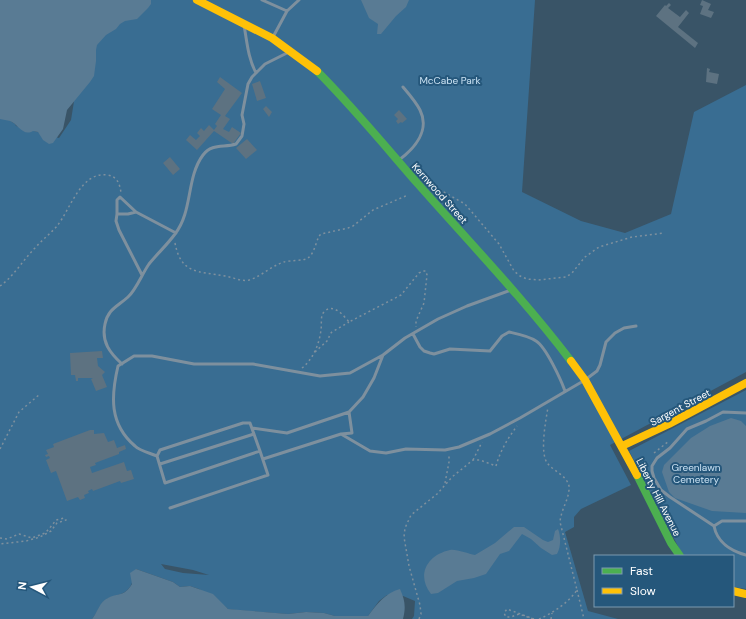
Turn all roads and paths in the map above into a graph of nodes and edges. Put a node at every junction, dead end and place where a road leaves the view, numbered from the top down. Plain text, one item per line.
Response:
1 (197, 0) edge
2 (262, 0) edge
3 (299, 0) edge
4 (288, 11) junction
5 (244, 23) junction
6 (272, 38) junction
7 (291, 52) junction
8 (256, 73) junction
9 (403, 87) dead end
10 (398, 161) junction
11 (435, 187) dead end
12 (121, 194) dead end
13 (408, 195) dead end
14 (136, 212) junction
15 (117, 214) junction
16 (176, 234) junction
17 (664, 234) dead end
18 (174, 239) dead end
19 (142, 274) junction
20 (0, 286) edge
21 (512, 290) junction
22 (349, 322) junction
23 (636, 326) dead end
24 (413, 334) junction
25 (315, 352) junction
26 (383, 355) junction
27 (122, 364) junction
28 (297, 372) junction
29 (585, 380) junction
30 (746, 383) edge
31 (565, 392) junction
32 (40, 394) dead end
33 (549, 403) dead end
34 (349, 412) junction
35 (746, 413) edge
36 (525, 415) junction
37 (252, 428) junction
38 (254, 434) junction
39 (341, 434) junction
40 (486, 435) junction
41 (622, 446) junction
42 (0, 449) edge
43 (445, 450) junction
44 (260, 451) junction
45 (157, 456) junction
46 (263, 459) junction
47 (473, 460) junction
48 (160, 464) junction
49 (445, 483) junction
50 (170, 508) dead end
51 (746, 521) edge
52 (714, 526) junction
53 (0, 538) edge
54 (0, 544) edge
55 (679, 555) edge
56 (746, 555) edge
57 (577, 590) junction
58 (734, 591) edge
59 (746, 594) edge
60 (519, 614) junction
61 (552, 614) junction
62 (419, 619) edge
63 (534, 619) edge
64 (539, 619) edge
65 (551, 619) edge
66 (584, 619) edge

1 - 5 main road, Kernwood Street
2 - 4 lane
3 - 4 lane
4 - 6 lane
5 - 6 main road, Kernwood Street
5 - 8 lane
6 - 7 main road, Kernwood Street
7 - 8 lane
7 - 10 main road, Kernwood Street
8 - 16 lane
9 - 10 lane
10 - 21 main road, Kernwood Street
11 - 17 path
12 - 20 path
13 - 18 path
14 - 15 lane
14 - 15 lane
14 - 16 lane
15 - 19 lane
16 - 19 lane
19 - 27 lane
21 - 24 lane
21 - 29 main road, Kernwood Street
22 - 24 path
22 - 25 path
22 - 25 path
23 - 29 lane
24 - 26 lane
24 - 31 lane
25 - 28 path
26 - 28 lane
26 - 34 lane
27 - 28 lane
27 - 45 lane
29 - 31 lane
29 - 41 main road, Kernwood Street
30 - 41 main road, Sargent Street
31 - 36 lane
32 - 42 path
33 - 57 path
34 - 37 lane
34 - 39 lane
35 - 52 lane
36 - 40 lane
36 - 47 path
37 - 38 lane
37 - 45 lane
38 - 44 lane
38 - 48 lane
39 - 43 lane
39 - 46 lane
40 - 43 lane
40 - 47 path
41 - 55 main road, Liberty Hill Avenue
43 - 49 path
44 - 46 lane
44 - 48 lane
45 - 48 lane
46 - 50 lane
47 - 49 path
49 - 62 path
51 - 52 lane
52 - 56 lane
53 - 54 path
57 - 61 path
57 - 66 path
58 - 59 main road
60 - 60 path
60 - 63 path
61 - 64 path
61 - 65 path

